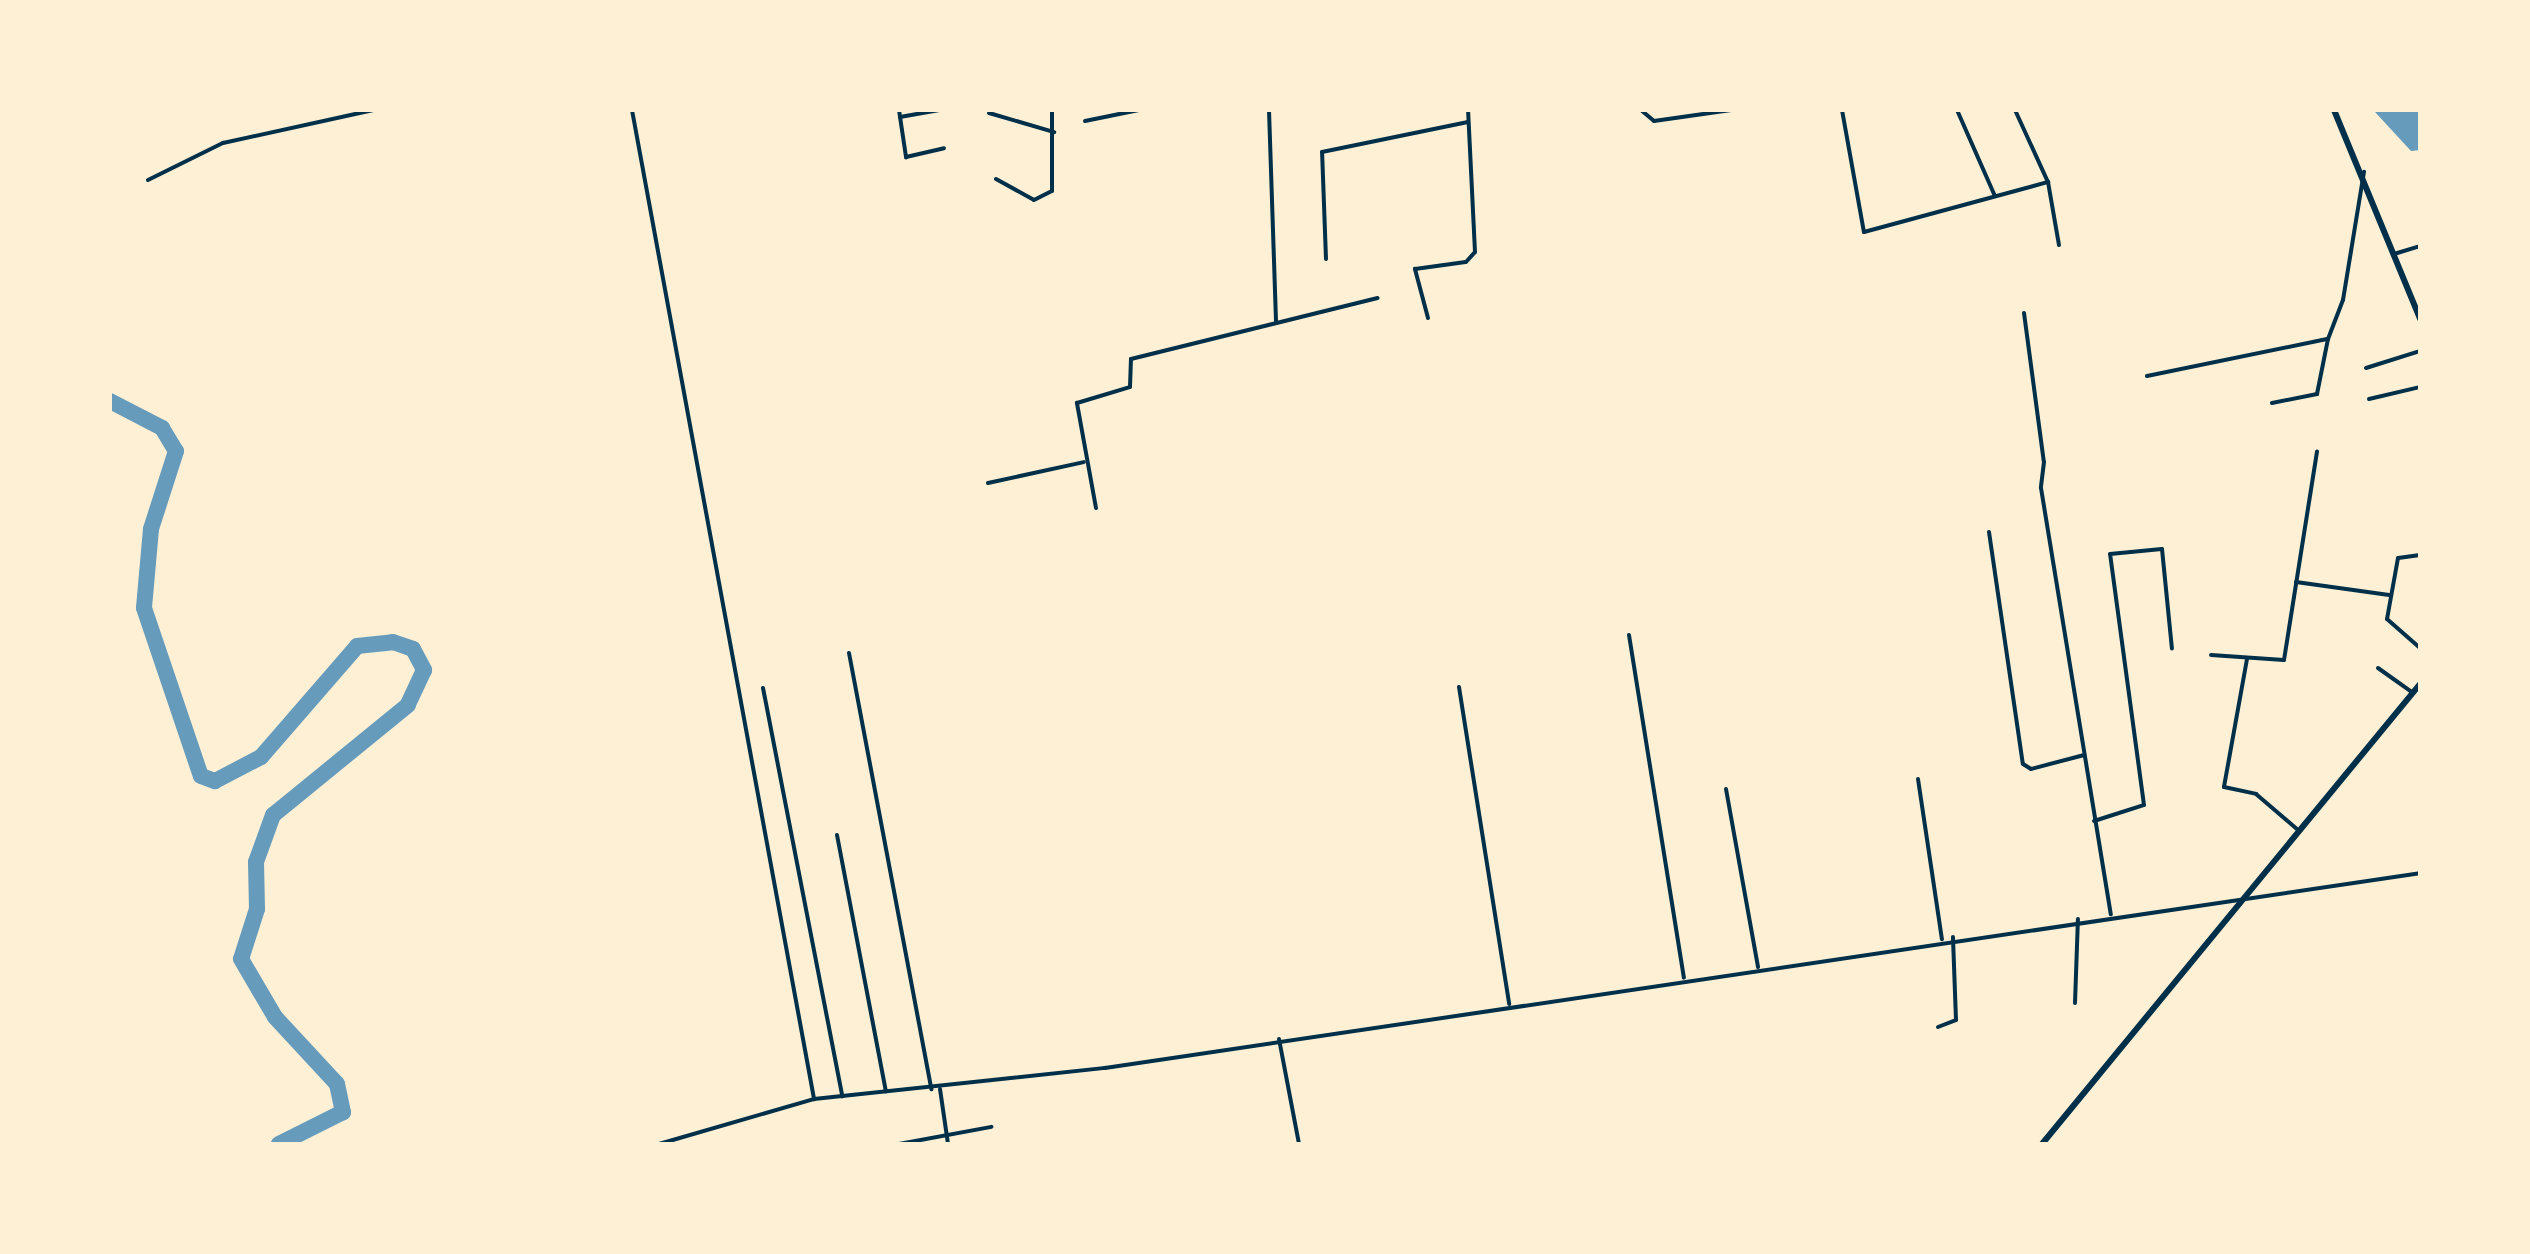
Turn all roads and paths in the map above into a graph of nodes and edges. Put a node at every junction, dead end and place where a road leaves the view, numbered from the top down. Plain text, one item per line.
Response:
1 (373, 110) edge
2 (632, 110) edge
3 (899, 110) edge
4 (939, 110) edge
5 (1052, 110) edge
6 (1139, 110) edge
7 (1269, 110) edge
8 (1468, 110) edge
9 (1641, 110) edge
10 (1731, 110) edge
11 (1842, 110) edge
12 (1957, 110) edge
13 (2015, 110) edge
14 (2334, 110) edge
15 (989, 113) dead end
16 (900, 117) junction
17 (1085, 121) dead end
18 (1468, 122) junction
19 (1054, 132) junction
20 (944, 148) dead end
21 (2364, 172) junction
22 (996, 179) dead end
23 (148, 180) dead end
24 (2048, 182) junction
25 (1995, 197) junction
26 (2059, 245) dead end
27 (2420, 246) edge
28 (2394, 254) junction
29 (1326, 259) dead end
30 (1378, 298) dead end
31 (2024, 313) dead end
32 (1428, 318) dead end
33 (2420, 319) edge
34 (1276, 322) junction
35 (2328, 339) junction
36 (2420, 351) edge
37 (2366, 368) dead end
38 (2147, 376) dead end
39 (2420, 387) edge
40 (2369, 399) dead end
41 (2272, 403) dead end
42 (2317, 452) dead end
43 (1084, 462) junction
44 (988, 483) dead end
45 (1096, 508) dead end
46 (1989, 532) dead end
47 (2420, 555) edge
48 (2296, 582) junction
49 (2390, 595) junction
50 (1629, 635) dead end
51 (2420, 648) edge
52 (2172, 649) dead end
53 (849, 653) dead end
54 (2211, 655) dead end
55 (2247, 659) junction
56 (2378, 668) dead end
57 (2420, 684) edge
58 (1459, 687) dead end
59 (763, 688) dead end
60 (2413, 693) junction
61 (2084, 755) junction
62 (1918, 779) dead end
63 (1726, 789) dead end
64 (2094, 821) junction
65 (2298, 830) junction
66 (837, 835) dead end
67 (2420, 873) edge
68 (2248, 893) junction
69 (2111, 914) junction
70 (2078, 919) junction
71 (1953, 937) junction
72 (1942, 939) junction
73 (1758, 967) junction
74 (1684, 978) junction
75 (2075, 1003) dead end
76 (1509, 1004) junction
77 (1938, 1027) dead end
78 (1279, 1039) junction
79 (931, 1089) junction
80 (940, 1089) junction
81 (886, 1091) junction
82 (842, 1096) junction
83 (814, 1099) junction
84 (991, 1127) dead end
85 (947, 1135) junction
86 (659, 1144) edge
87 (899, 1144) edge
88 (948, 1144) edge
89 (1299, 1144) edge
90 (2042, 1144) edge

1 - 23 street
2 - 83 street
3 - 16 street
4 - 16 street
5 - 19 street
6 - 17 street
7 - 34 street
8 - 18 street
9 - 10 street
11 - 25 street
12 - 25 street
13 - 24 street
14 - 21 main road
15 - 19 street
16 - 20 street
18 - 29 street
18 - 32 street
19 - 22 street
21 - 28 main road
21 - 35 street
24 - 25 street
24 - 26 street
27 - 28 street
28 - 33 main road
30 - 34 street
31 - 61 street
34 - 43 street
35 - 38 street
35 - 41 street
36 - 37 street
39 - 40 street
42 - 48 street
43 - 44 street
43 - 45 street
46 - 61 street
47 - 49 street
48 - 49 street
48 - 55 street
49 - 51 street
50 - 74 street
52 - 64 street
53 - 79 street
54 - 55 street
55 - 65 street
56 - 60 street
57 - 60 main road
58 - 76 street
59 - 82 street
60 - 65 main road
61 - 64 street
62 - 72 street
63 - 73 street
64 - 69 street
65 - 68 main road
66 - 81 street
67 - 68 street
68 - 69 street
68 - 90 main road
69 - 70 street
70 - 71 street
70 - 75 street
71 - 72 street
71 - 77 street
72 - 73 street
73 - 74 street
74 - 76 street
76 - 78 street
78 - 80 street
78 - 89 street
79 - 80 street
79 - 81 street
80 - 85 street
81 - 82 street
82 - 83 street
83 - 86 street
84 - 85 street
85 - 87 street
85 - 88 street

